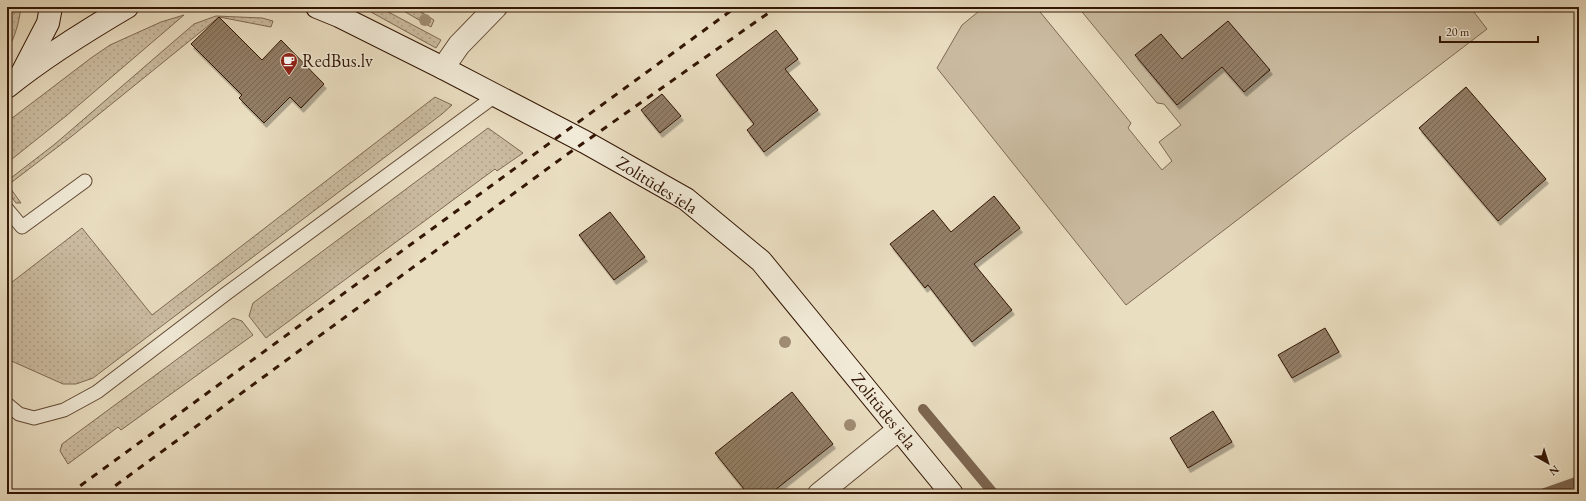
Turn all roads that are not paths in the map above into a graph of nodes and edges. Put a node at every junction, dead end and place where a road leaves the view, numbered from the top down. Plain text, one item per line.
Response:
1 (50, 7) edge
2 (127, 7) edge
3 (317, 7) edge
4 (496, 7) edge
5 (443, 68) junction
6 (14, 81) edge
7 (495, 96) junction
8 (85, 181) dead end
9 (7, 209) edge
10 (7, 404) edge
11 (898, 430) junction
12 (819, 494) edge
13 (952, 494) edge

1 - 6 street
2 - 6 street
3 - 5 street, Zolitūdes iela
4 - 5 street
5 - 7 street, Zolitūdes iela
7 - 10 lane
7 - 11 street, Zolitūdes iela
8 - 9 lane
11 - 12 street
11 - 13 street, Zolitūdes iela

